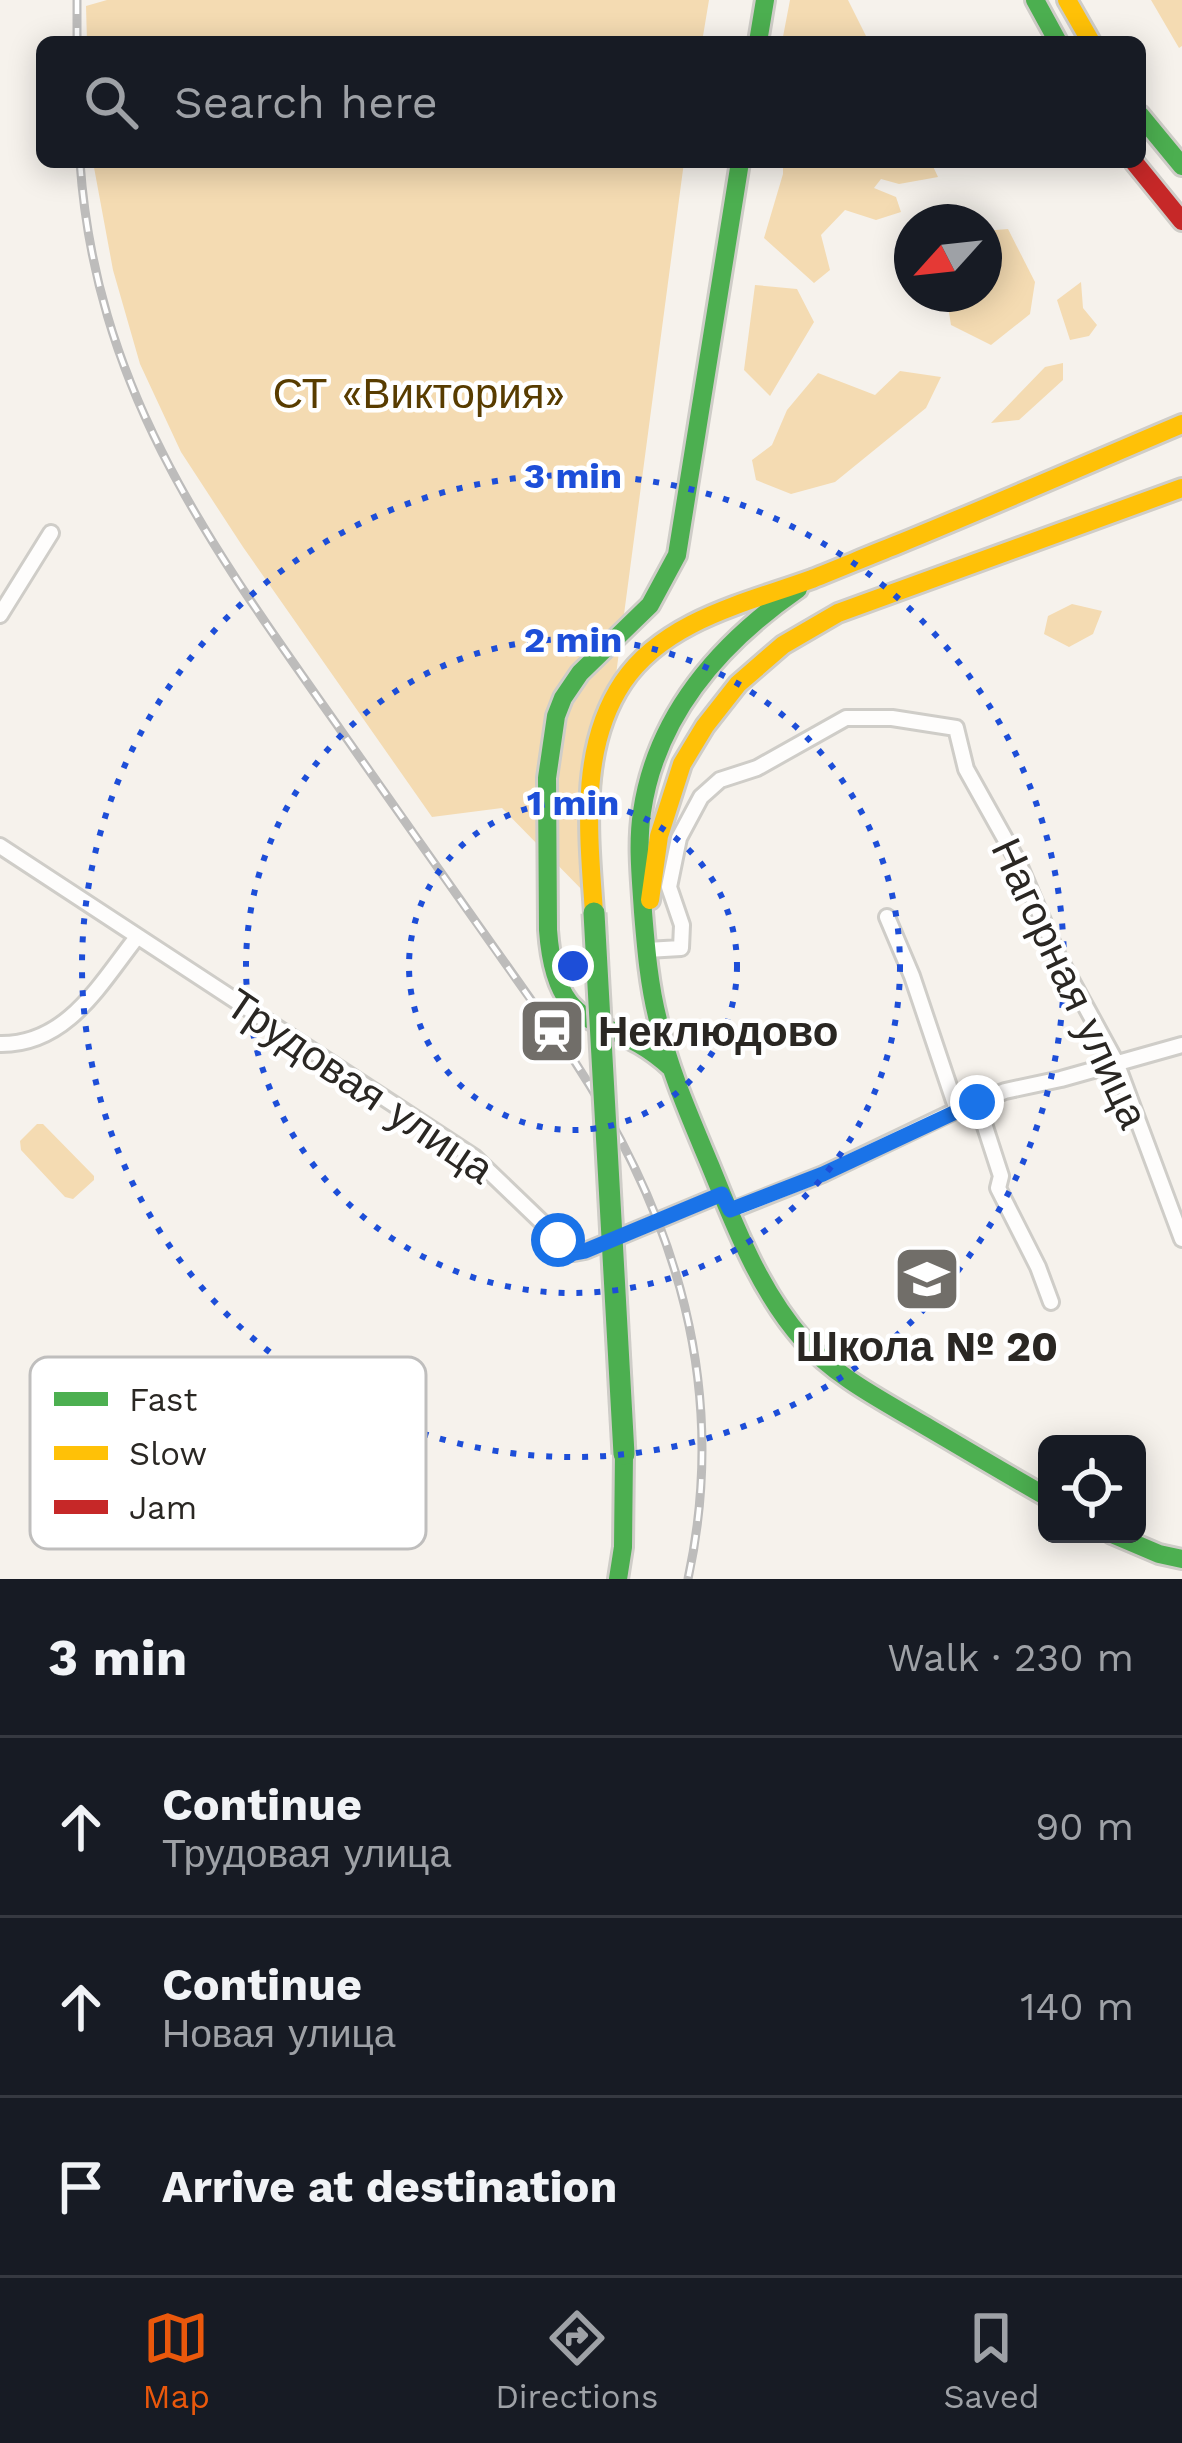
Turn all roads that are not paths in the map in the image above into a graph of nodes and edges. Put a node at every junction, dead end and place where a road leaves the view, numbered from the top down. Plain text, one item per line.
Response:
1 (765, 0) edge
2 (1035, 0) edge
3 (1067, 0) edge
4 (759, 36) edge
5 (1055, 36) edge
6 (1088, 36) edge
7 (1146, 123) edge
8 (1182, 166) edge
9 (739, 168) edge
10 (1139, 168) edge
11 (1182, 221) edge
12 (1182, 424) edge
13 (1182, 488) edge
14 (51, 533) dead end
15 (826, 574) junction
16 (0, 615) edge
17 (0, 846) edge
18 (887, 917) dead end
19 (137, 937) junction
20 (646, 941) junction
21 (0, 1044) edge
22 (1182, 1045) edge
23 (1116, 1062) junction
24 (673, 1070) junction
25 (977, 1102) junction
26 (957, 1110) junction
27 (726, 1202) junction
28 (1182, 1239) edge
29 (1051, 1302) dead end
30 (1038, 1492) edge
31 (1132, 1543) edge
32 (1182, 1559) edge
33 (618, 1579) edge

1 - 4 street
2 - 5 street
3 - 6 street
7 - 8 street
9 - 24 street
10 - 11 street
12 - 15 street
13 - 20 street
14 - 16 street
15 - 20 street
15 - 33 street, bridge
17 - 19 street, Трудовая улица
18 - 26 street
19 - 21 street
19 - 27 street, Трудовая улица
20 - 23 street, Нагорная улица
20 - 24 street
22 - 23 street
23 - 25 street
23 - 28 street, Нагорная улица
24 - 27 street
25 - 26 street
25 - 29 street
26 - 27 street
27 - 30 street
31 - 32 street

